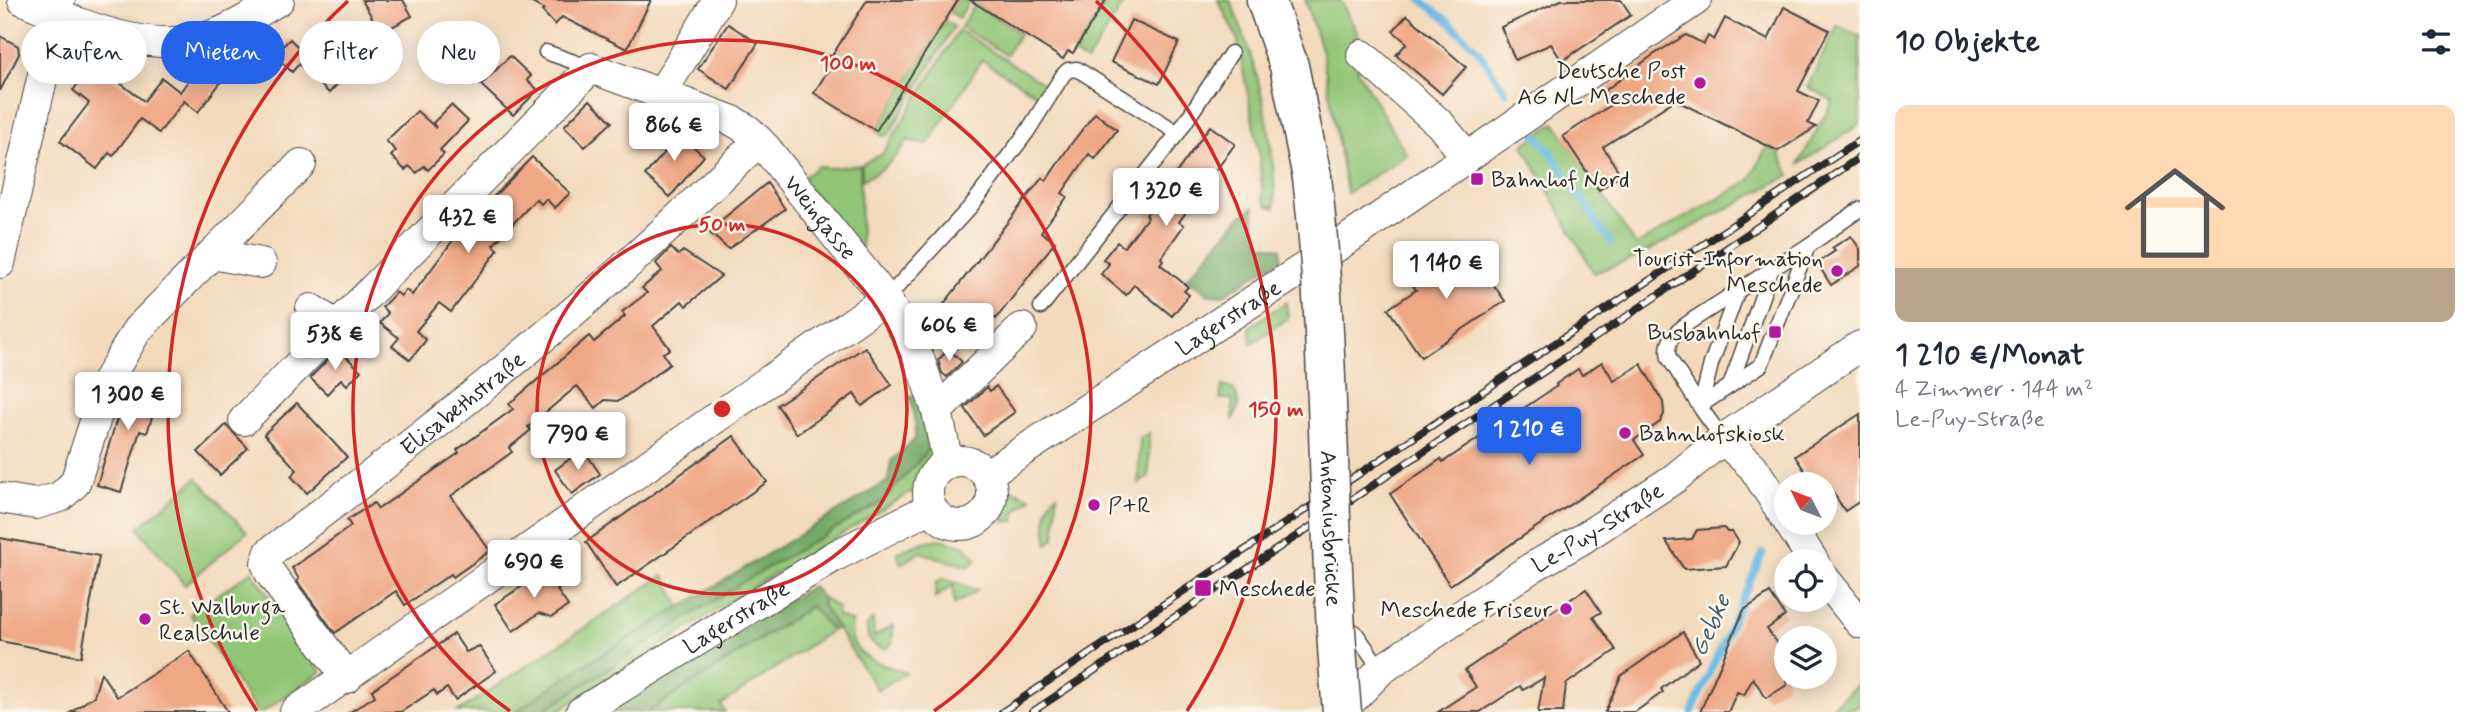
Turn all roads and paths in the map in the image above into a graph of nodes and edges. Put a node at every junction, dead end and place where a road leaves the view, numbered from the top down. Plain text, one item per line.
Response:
1 (23, 0) edge
2 (279, 0) edge
3 (718, 0) edge
4 (1266, 0) edge
5 (1696, 0) edge
6 (58, 7) edge
7 (546, 52) dead end
8 (1231, 53) dead end
9 (1362, 55) dead end
10 (590, 68) junction
11 (662, 94) junction
12 (1178, 133) junction
13 (759, 141) junction
14 (1467, 157) junction
15 (300, 164) dead end
16 (1860, 209) edge
17 (1808, 246) junction
18 (212, 254) junction
19 (0, 263) edge
20 (261, 263) dead end
21 (1772, 268) junction
22 (1738, 290) junction
23 (886, 299) junction
24 (311, 309) dead end
25 (1031, 318) joint
26 (337, 326) junction
27 (1860, 346) edge
28 (1730, 386) junction
29 (1700, 405) junction
30 (937, 411) junction
31 (244, 420) dead end
32 (1723, 439) junction
33 (948, 463) junction
34 (986, 475) junction
35 (0, 498) edge
36 (1774, 500) edge
37 (930, 508) junction
38 (1837, 596) edge
39 (1860, 623) edge
40 (1355, 632) dead end
41 (1381, 670) junction
42 (347, 678) junction
43 (295, 712) edge
44 (581, 712) edge
45 (1341, 712) edge

1 - 6 street
2 - 6 street
3 - 11 street
4 - 45 main road, Antoniusbrücke, bridge
5 - 14 street, Lagerstraße
6 - 19 street
7 - 10 lane
8 - 12 lane
9 - 14 street
10 - 11 street, Weingasse
10 - 26 street
11 - 13 street, Weingasse
12 - 23 lane
12 - 25 lane
13 - 23 street, Weingasse
13 - 42 street, Elisabethstraße
14 - 34 street, Lagerstraße
15 - 18 street
16 - 17 lane
17 - 21 lane
17 - 28 lane
18 - 20 street
18 - 35 street
21 - 22 lane
21 - 28 lane
22 - 29 lane
22 - 29 lane
23 - 30 street, Weingasse
23 - 42 street
24 - 26 street
25 - 30 street
26 - 31 street
27 - 32 street, Le-Puy-Straße
28 - 29 lane
29 - 32 lane
30 - 33 street, Weingasse
32 - 36 street
32 - 41 street, Le-Puy-Straße
33 - 34 street
33 - 37 street
34 - 37 street
37 - 44 street, Lagerstraße
38 - 39 street
40 - 41 lane
41 - 45 street, Le-Puy-Straße
42 - 43 street

